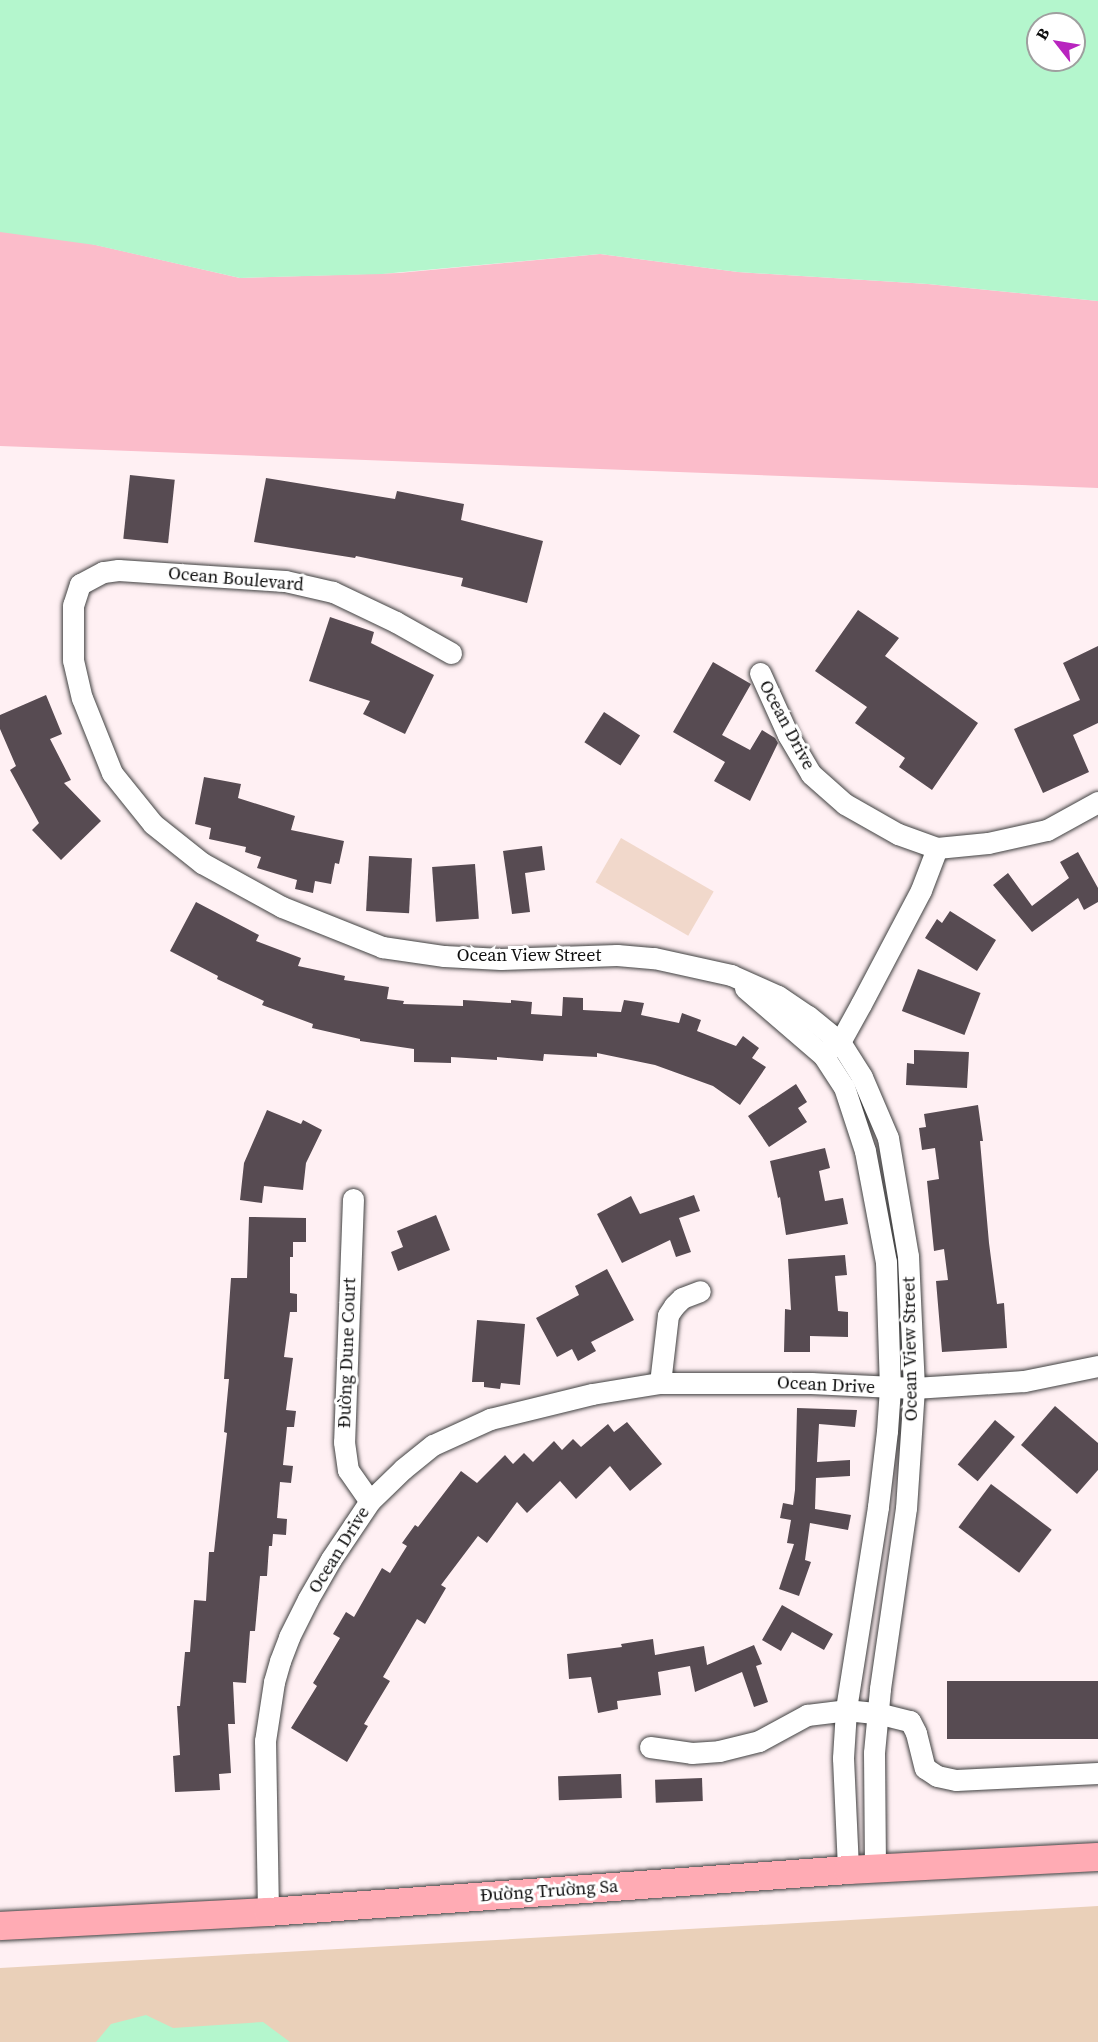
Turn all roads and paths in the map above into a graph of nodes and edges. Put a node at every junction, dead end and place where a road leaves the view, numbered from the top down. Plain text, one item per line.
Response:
1 (80, 584) joint
2 (451, 653) dead end
3 (760, 673) dead end
4 (1098, 802) edge
5 (937, 848) junction
6 (731, 975) junction
7 (840, 1042) junction
8 (823, 1055) junction
9 (353, 1199) dead end
10 (700, 1290) dead end
11 (1098, 1366) edge
12 (660, 1383) junction
13 (890, 1388) junction
14 (914, 1388) junction
15 (370, 1501) junction
16 (846, 1710) junction
17 (878, 1713) junction
18 (650, 1747) dead end
19 (1098, 1773) edge
20 (1098, 1857) edge
21 (862, 1869) junction
22 (268, 1912) junction
23 (0, 1926) edge

1 - 2 street, Ocean Boulevard
1 - 6 street, Ocean View Street
3 - 5 street, Ocean Drive
4 - 5 street, Ocean Drive
5 - 7 street
6 - 7 street, Ocean View Street
6 - 8 street, Ocean View Street
7 - 8 street
7 - 14 street, Ocean View Street
8 - 13 street, Ocean View Street
9 - 15 street, Đường Dune Court
10 - 12 street
11 - 14 street, Ocean Drive
12 - 13 street, Ocean Drive
12 - 15 street, Ocean Drive
13 - 14 street, Ocean Drive
13 - 16 street, Ocean View Street
14 - 17 street, Ocean View Street
15 - 22 street, Ocean Drive
16 - 17 street
16 - 18 street
16 - 21 street, Ocean View Street
17 - 19 street
17 - 21 street, Ocean View Street
20 - 21 main road, Đường Trường Sa
21 - 22 main road, Đường Trường Sa
22 - 23 main road, Đường Trường Sa

